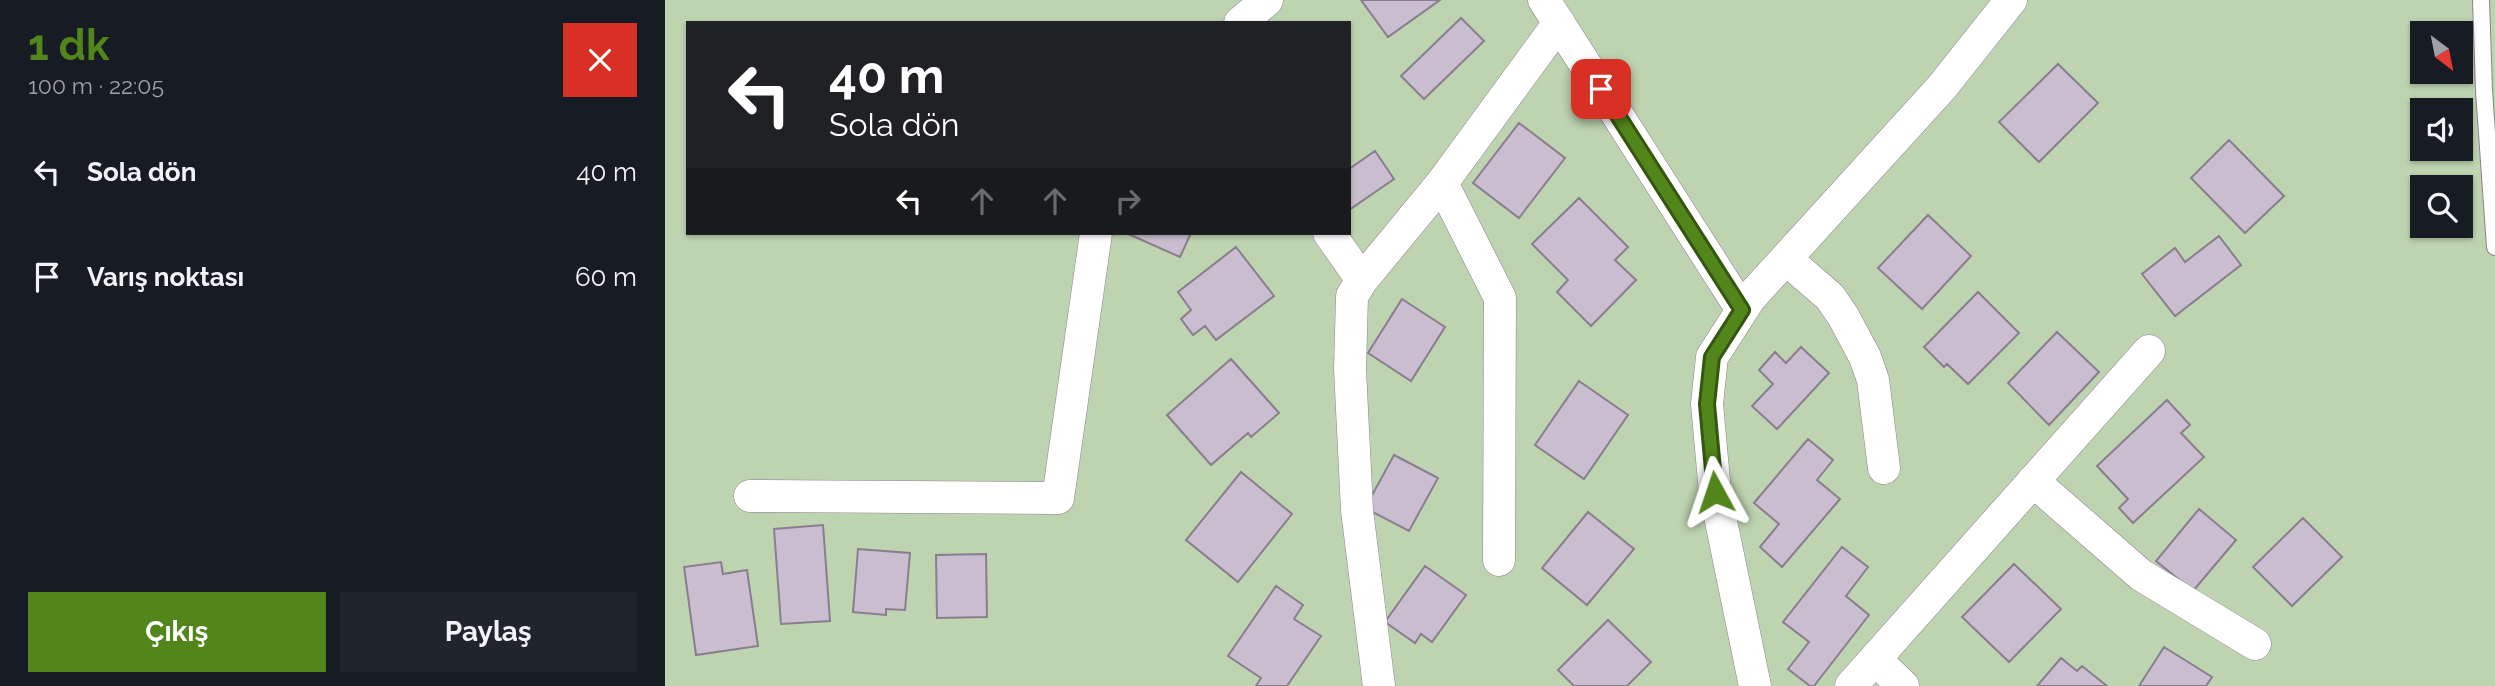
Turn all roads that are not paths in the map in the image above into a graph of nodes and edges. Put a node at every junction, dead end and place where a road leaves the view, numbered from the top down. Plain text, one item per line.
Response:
1 (1267, 0) edge
2 (2011, 0) edge
3 (2481, 0) edge
4 (1552, 12) edge
5 (1242, 21) edge
6 (1442, 183) junction
7 (1096, 235) edge
8 (1330, 235) edge
9 (2495, 247) edge
10 (1786, 259) junction
11 (1362, 280) junction
12 (1742, 310) junction
13 (2149, 351) dead end
14 (1884, 468) dead end
15 (2033, 481) junction
16 (750, 496) dead end
17 (1499, 560) dead end
18 (2255, 644) dead end
19 (1875, 659) junction
20 (1379, 686) edge
21 (1755, 686) edge
22 (1851, 686) edge
23 (1903, 686) edge

1 - 5 street
2 - 10 street
3 - 9 lane
4 - 6 street
4 - 12 street
6 - 11 street
6 - 17 street
7 - 16 street
8 - 11 street
10 - 12 street
10 - 14 street
11 - 20 street
12 - 21 street
13 - 15 street
15 - 18 street
15 - 19 street
19 - 22 street
19 - 23 street

